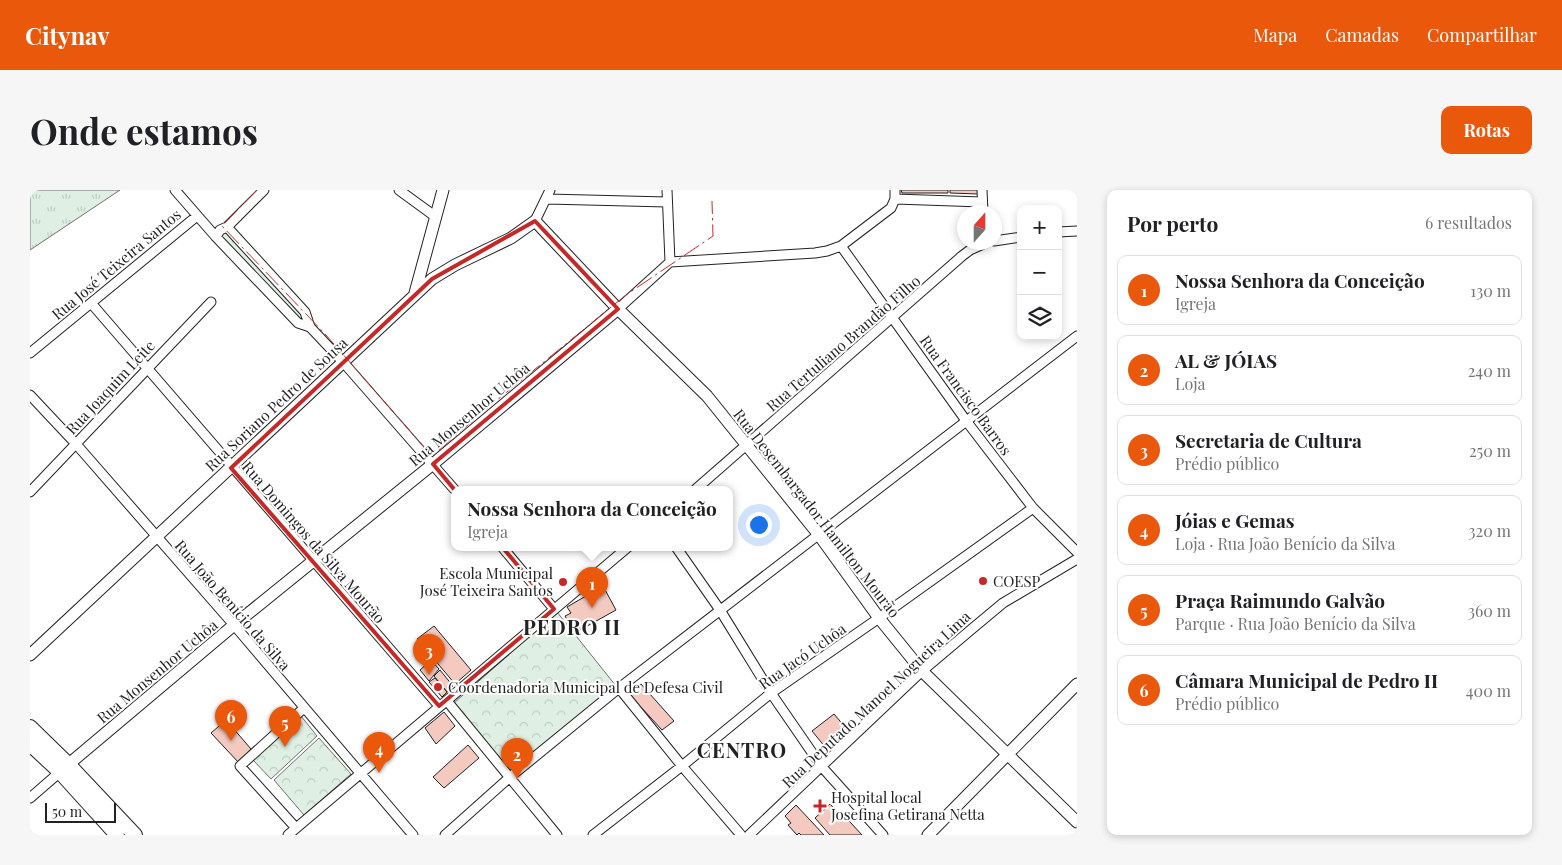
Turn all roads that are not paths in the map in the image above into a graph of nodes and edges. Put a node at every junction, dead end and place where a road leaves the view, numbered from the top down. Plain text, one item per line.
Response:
1 (175, 190) edge
2 (264, 190) edge
3 (399, 190) edge
4 (444, 190) edge
5 (550, 190) edge
6 (667, 190) edge
7 (982, 190) edge
8 (895, 195) edge
9 (547, 199) junction
10 (667, 202) junction
11 (982, 202) junction
12 (982, 205) edge
13 (197, 216) junction
14 (436, 217) junction
15 (535, 221) junction
16 (227, 227) junction
17 (1077, 231) edge
18 (1062, 232) edge
19 (216, 237) junction
20 (1017, 238) edge
21 (1002, 240) edge
22 (841, 246) junction
23 (973, 250) edge
24 (670, 262) junction
25 (414, 295) junction
26 (211, 302) dead end
27 (91, 303) junction
28 (618, 309) junction
29 (892, 318) junction
30 (310, 328) junction
31 (1077, 336) edge
32 (30, 353) edge
33 (343, 362) junction
34 (147, 367) junction
35 (30, 395) edge
36 (968, 422) junction
37 (76, 444) junction
38 (747, 446) junction
39 (433, 464) junction
40 (231, 468) junction
41 (451, 486) edge
42 (700, 486) edge
43 (30, 492) edge
44 (1033, 508) junction
45 (819, 535) junction
46 (156, 537) junction
47 (505, 551) edge
48 (623, 551) edge
49 (679, 551) edge
50 (1077, 552) edge
51 (1077, 559) edge
52 (313, 562) junction
53 (554, 609) junction
54 (720, 610) junction
55 (880, 618) junction
56 (234, 625) junction
57 (30, 655) edge
58 (922, 671) junction
59 (1077, 684) edge
60 (620, 688) junction
61 (771, 693) junction
62 (447, 701) junction
63 (439, 706) junction
64 (304, 708) junction
65 (30, 727) edge
66 (30, 744) edge
67 (1007, 755) junction
68 (682, 766) junction
69 (822, 767) junction
70 (64, 768) junction
71 (361, 772) junction
72 (510, 776) junction
73 (30, 798) edge
74 (1077, 822) edge
75 (296, 828) junction
76 (117, 835) edge
77 (135, 835) edge
78 (288, 835) edge
79 (413, 835) edge
80 (444, 835) edge
81 (557, 835) edge
82 (593, 835) edge
83 (741, 835) edge
84 (750, 835) edge
85 (883, 835) edge
86 (928, 835) edge

1 - 13 street
2 - 16 street
3 - 14 street
4 - 14 street
5 - 9 street, Rua Soriano Pedro de Sousa
6 - 10 street
7 - 11 street
8 - 11 street
8 - 22 street
9 - 10 street
9 - 15 street, Rua Soriano Pedro de Sousa
10 - 24 street
11 - 12 street
13 - 19 street
13 - 27 street, Rua José Teixeira Santos
14 - 25 street
15 - 25 street, Rua Soriano Pedro de Sousa
15 - 28 street, Rua Desembargador Hamilton Mourão
16 - 19 street
16 - 30 street
17 - 18 street
19 - 30 street
20 - 21 street
22 - 24 street
22 - 29 street, Rua Francisco Barros
23 - 29 street, Rua Tertuliano Brandão Filho
24 - 28 street, Rua Monsenhor Uchôa
25 - 33 street, Rua Soriano Pedro de Sousa
26 - 34 street, Rua Joaquim Leite
27 - 32 street, Rua José Teixeira Santos
27 - 34 street, Rua Domingos da Silva Mourão
28 - 38 street, Rua Desembargador Hamilton Mourão
28 - 39 street, Rua Monsenhor Uchôa
29 - 36 street, Rua Francisco Barros
29 - 38 street, Rua Tertuliano Brandão Filho
30 - 33 street
31 - 36 street
33 - 39 street
33 - 40 street, Rua Soriano Pedro de Sousa
34 - 37 street, Rua Joaquim Leite
34 - 40 street, Rua Domingos da Silva Mourão
35 - 37 street, Rua João Benício da Silva
36 - 44 street, Rua Francisco Barros
36 - 45 street
37 - 43 street, Rua Joaquim Leite
37 - 46 street, Rua João Benício da Silva
38 - 42 street, Rua Tertuliano Brandão Filho
38 - 45 street, Rua Desembargador Hamilton Mourão
39 - 41 street
39 - 52 street, Rua Monsenhor Uchôa
40 - 46 street, Rua Soriano Pedro de Sousa
40 - 52 street, Rua Domingos da Silva Mourão
44 - 50 street, Rua Francisco Barros
44 - 55 street, Rua Jacó Uchôa
45 - 54 street
45 - 55 street, Rua Desembargador Hamilton Mourão
46 - 56 street, Rua João Benício da Silva
46 - 57 street, Rua Soriano Pedro de Sousa
47 - 53 street
48 - 53 street
49 - 54 street
51 - 58 street, Rua Deputado Manoel Nogueira Lima
52 - 56 street, Rua Monsenhor Uchôa
52 - 63 street, Rua Domingos da Silva Mourão
53 - 62 street
54 - 60 street
54 - 61 street
55 - 58 street, Rua Desembargador Hamilton Mourão
55 - 61 street, Rua Jacó Uchôa
56 - 64 street, Rua João Benício da Silva
56 - 70 street, Rua Monsenhor Uchôa
58 - 67 street, Rua Desembargador Hamilton Mourão
58 - 69 street, Rua Deputado Manoel Nogueira Lima
59 - 67 street
60 - 68 street
60 - 72 street
61 - 68 street, Rua Jacó Uchôa
61 - 69 street
62 - 63 street
62 - 72 street
63 - 71 street
64 - 71 street, Rua João Benício da Silva
64 - 75 street
65 - 70 main road
66 - 70 main road
67 - 74 street, Rua Desembargador Hamilton Mourão
67 - 86 street
68 - 82 street, Rua Jacó Uchôa
68 - 83 street
69 - 84 street, Rua Deputado Manoel Nogueira Lima
69 - 85 street
70 - 73 street, Rua Monsenhor Uchôa
70 - 76 main road
70 - 77 main road
71 - 75 street
71 - 79 street, Rua João Benício da Silva
72 - 80 street
72 - 81 street
75 - 78 street

